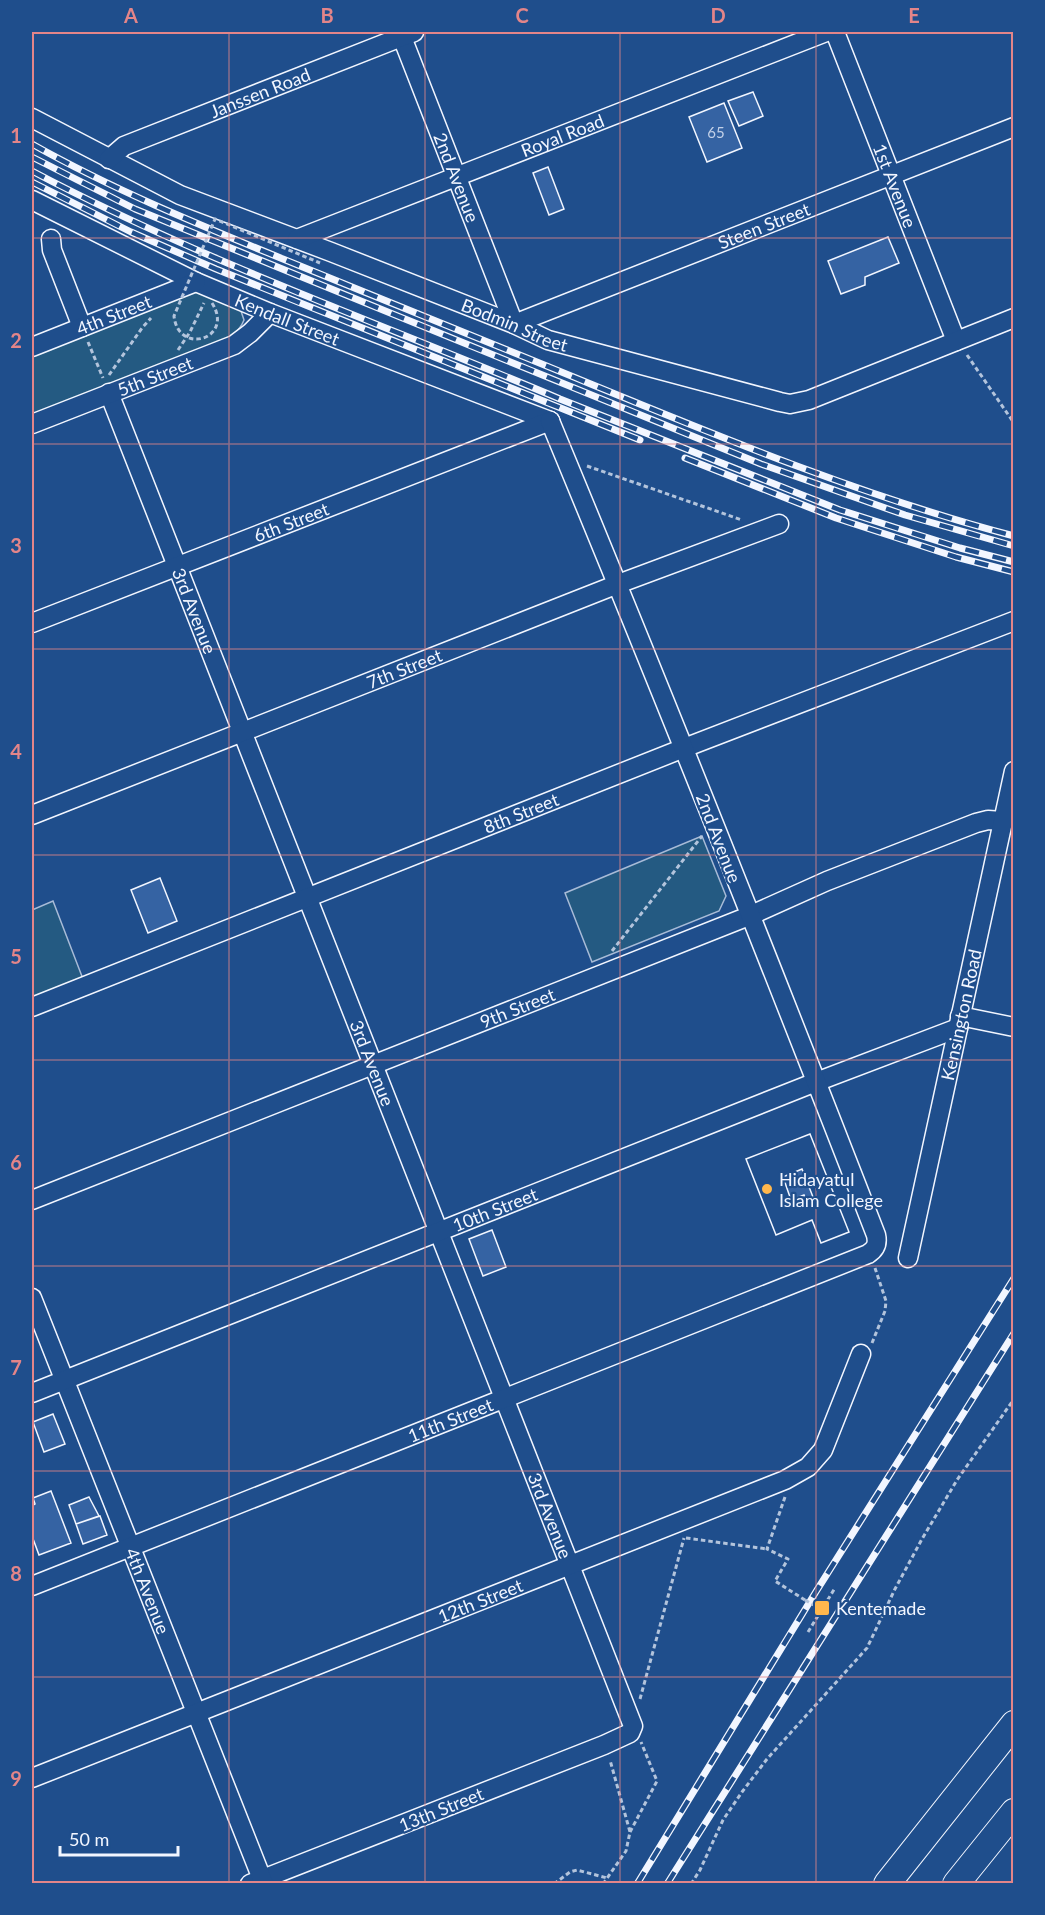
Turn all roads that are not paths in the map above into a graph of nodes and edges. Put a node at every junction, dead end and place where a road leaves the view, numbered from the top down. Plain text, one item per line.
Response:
1 (826, 32) edge
2 (835, 32) edge
3 (405, 33) edge
4 (32, 118) edge
5 (1014, 127) edge
6 (109, 159) junction
7 (890, 174) junction
8 (456, 176) junction
9 (32, 200) edge
10 (51, 239) dead end
11 (297, 239) junction
12 (196, 282) junction
13 (270, 313) junction
14 (1014, 318) edge
15 (514, 324) junction
16 (82, 327) junction
17 (956, 341) junction
18 (32, 347) edge
19 (109, 393) junction
20 (550, 421) junction
21 (32, 424) edge
22 (773, 526) road end
23 (177, 567) junction
24 (618, 584) junction
25 (1014, 621) edge
26 (32, 623) edge
27 (242, 732) junction
28 (684, 748) junction
29 (1014, 771) edge
30 (32, 815) edge
31 (1002, 821) junction
32 (308, 897) junction
33 (749, 916) junction
34 (32, 1007) edge
35 (959, 1022) junction
36 (1014, 1027) edge
37 (374, 1064) junction
38 (816, 1082) junction
39 (32, 1200) edge
40 (440, 1231) junction
41 (908, 1258) dead end
42 (871, 1259) joint
43 (32, 1298) edge
44 (864, 1353) road end
45 (64, 1380) junction
46 (32, 1393) edge
47 (506, 1398) junction
48 (131, 1547) junction
49 (571, 1564) junction
50 (32, 1586) edge
51 (197, 1713) junction
52 (1014, 1724) edge
53 (632, 1729) joint
54 (32, 1778) edge
55 (1014, 1812) edge
56 (259, 1882) edge
57 (887, 1884) edge
58 (956, 1884) edge

1 - 8 street, Royal Road
2 - 7 street, 1st Avenue
3 - 6 street, Janssen Road
3 - 8 street, 2nd Avenue
4 - 6 street, Bodmin Street
5 - 7 street, Steen Street
6 - 11 street, Bodmin Street
7 - 15 street, Steen Street
7 - 17 street, 1st Avenue
8 - 11 street, Royal Road
8 - 15 street, 2nd Avenue
9 - 12 street, Kendall Street
10 - 16 street
11 - 15 street, Bodmin Street
12 - 13 street, Kendall Street
12 - 16 street, 4th Street
13 - 19 street, 5th Street
13 - 20 street, Kendall Street
14 - 17 street, Bodmin Street
15 - 17 street, Bodmin Street
16 - 18 street, 4th Street
19 - 21 street, 5th Street
19 - 23 street, 3rd Avenue
20 - 23 street, 6th Street
20 - 24 street, 2nd Avenue
22 - 24 street, 7th Street
23 - 26 street, 6th Street
23 - 27 street, 3rd Avenue
24 - 27 street, 7th Street
24 - 28 street, 2nd Avenue
25 - 28 street, 8th Street
27 - 30 street, 7th Street
27 - 32 street, 3rd Avenue
28 - 32 street, 8th Street
28 - 33 street, 2nd Avenue
29 - 31 street, Kensington Road
31 - 33 street, 9th Street
31 - 35 street, Kensington Road
32 - 34 street, 8th Street
32 - 37 street, 3rd Avenue
33 - 37 street, 9th Street
33 - 38 street, 2nd Avenue
35 - 36 street
35 - 38 street, 10th Street
35 - 41 street, Kensington Road
37 - 39 street, 9th Street
37 - 40 street, 3rd Avenue
38 - 40 street, 10th Street
38 - 42 street, 2nd Avenue
40 - 45 street, 10th Street
40 - 47 street, 3rd Avenue
42 - 47 street, 11th Street
43 - 45 street, 4th Avenue
44 - 49 street, 12th Street
45 - 46 street, 10th Street
45 - 48 street, 4th Avenue
47 - 48 street, 11th Street
47 - 49 street, 3rd Avenue
48 - 50 street, 11th Street
48 - 51 street, 4th Avenue
49 - 51 street, 12th Street
49 - 53 street, 3rd Avenue
51 - 54 street, 12th Street
51 - 56 street, 4th Avenue
52 - 57 highway
53 - 56 street, 13th Street
55 - 58 highway

